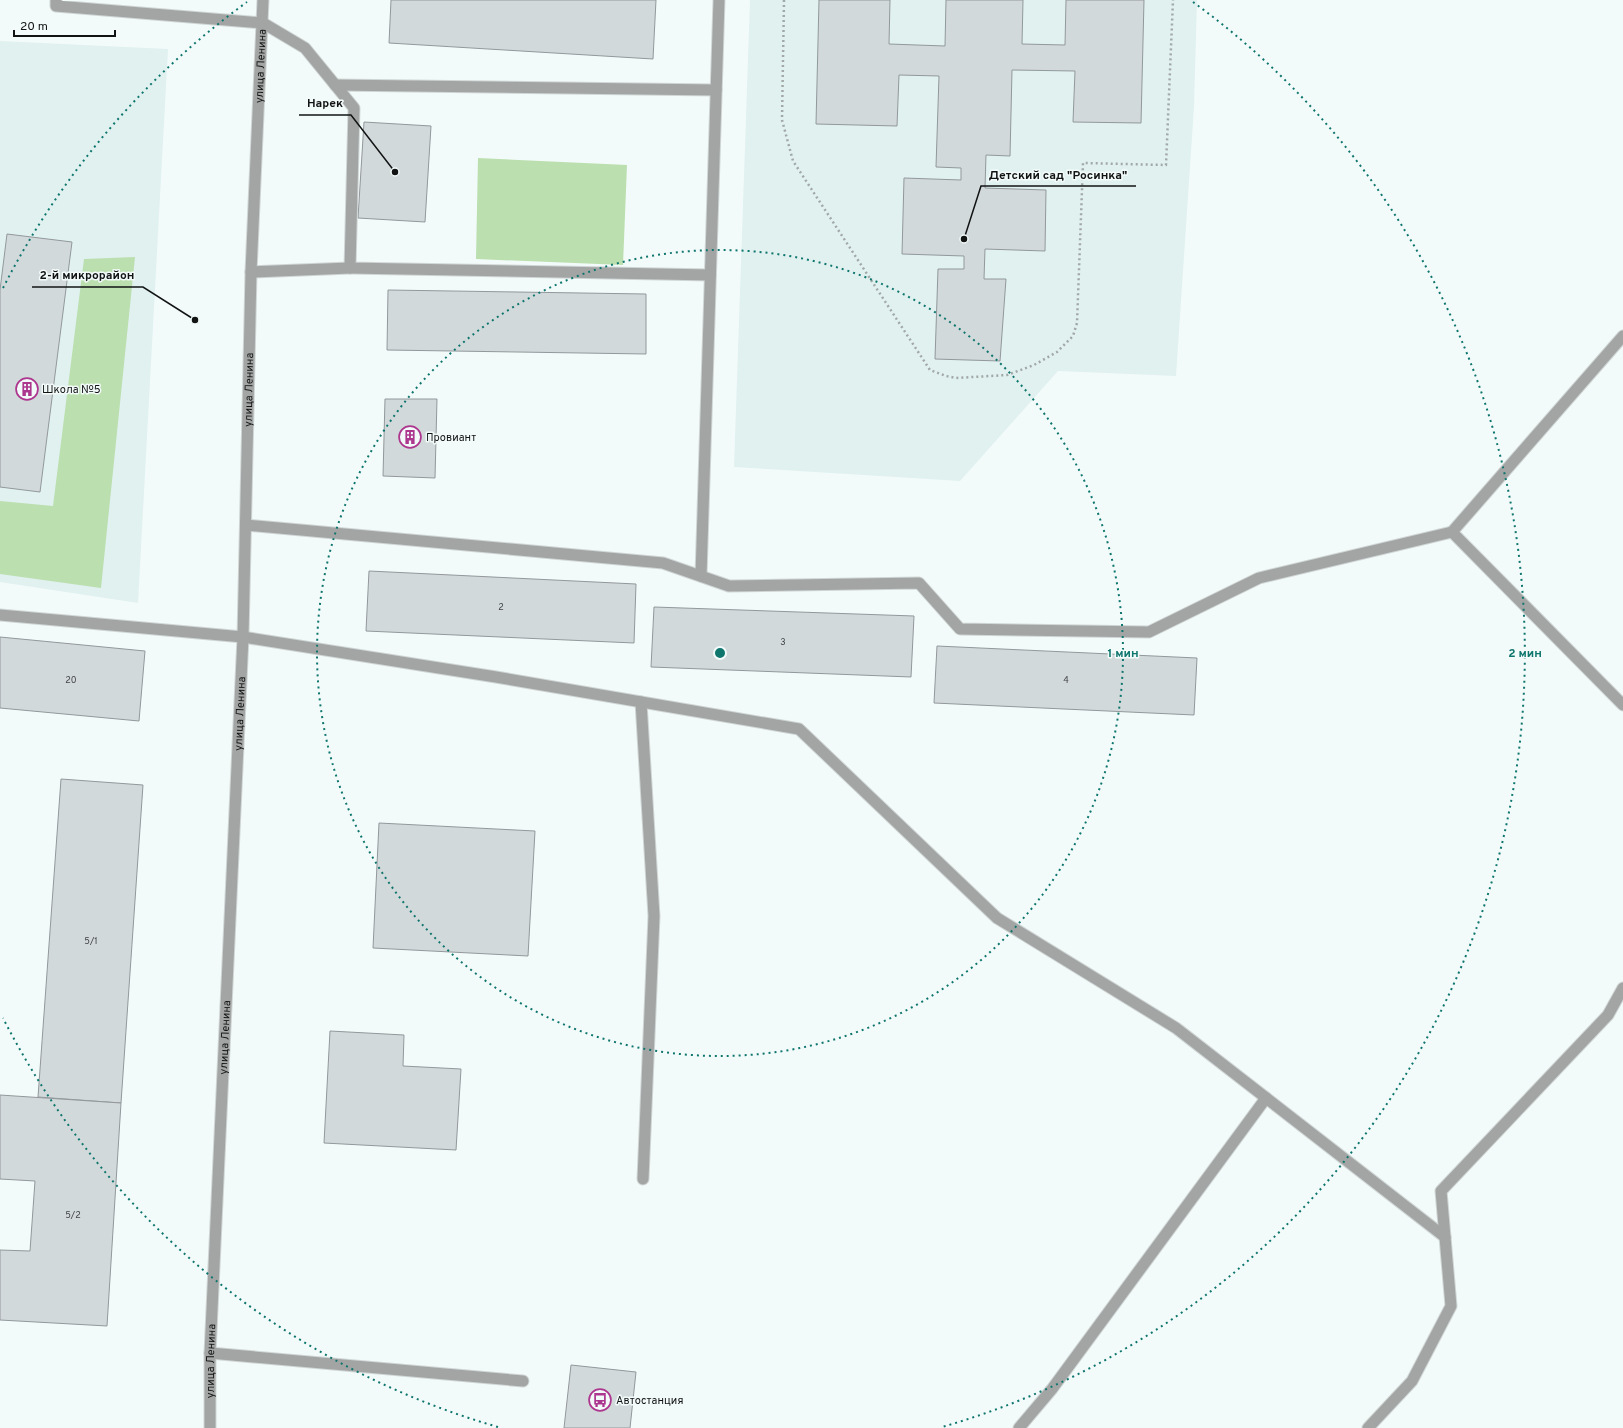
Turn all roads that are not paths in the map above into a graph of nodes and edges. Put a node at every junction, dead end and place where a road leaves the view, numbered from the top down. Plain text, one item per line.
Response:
1 (56, 0) edge
2 (263, 0) edge
3 (719, 0) edge
4 (263, 23) junction
5 (336, 85) junction
6 (716, 90) junction
7 (350, 268) junction
8 (251, 272) junction
9 (710, 275) junction
10 (1623, 336) edge
11 (246, 525) junction
12 (1452, 532) junction
13 (701, 576) junction
14 (0, 615) edge
15 (243, 637) junction
16 (641, 702) junction
17 (1623, 705) edge
18 (1623, 988) edge
19 (1266, 1098) junction
20 (643, 1179) dead end
21 (1445, 1237) junction
22 (210, 1353) junction
23 (523, 1380) dead end
24 (210, 1428) edge
25 (1019, 1428) edge
26 (1368, 1428) edge

1 - 4 street
2 - 4 street, улица Ленина
3 - 6 street
4 - 5 street
4 - 8 street, улица Ленина
5 - 6 street
5 - 7 street
6 - 9 street
7 - 8 street
7 - 9 street
8 - 11 street, улица Ленина
9 - 13 street
10 - 12 street
11 - 13 street
11 - 15 street, улица Ленина
12 - 13 street
12 - 17 street
14 - 15 street
15 - 16 street
15 - 22 street, улица Ленина
16 - 19 street
16 - 20 street
18 - 21 street
19 - 21 street
19 - 25 street
21 - 26 street
22 - 23 street
22 - 24 street, улица Ленина

